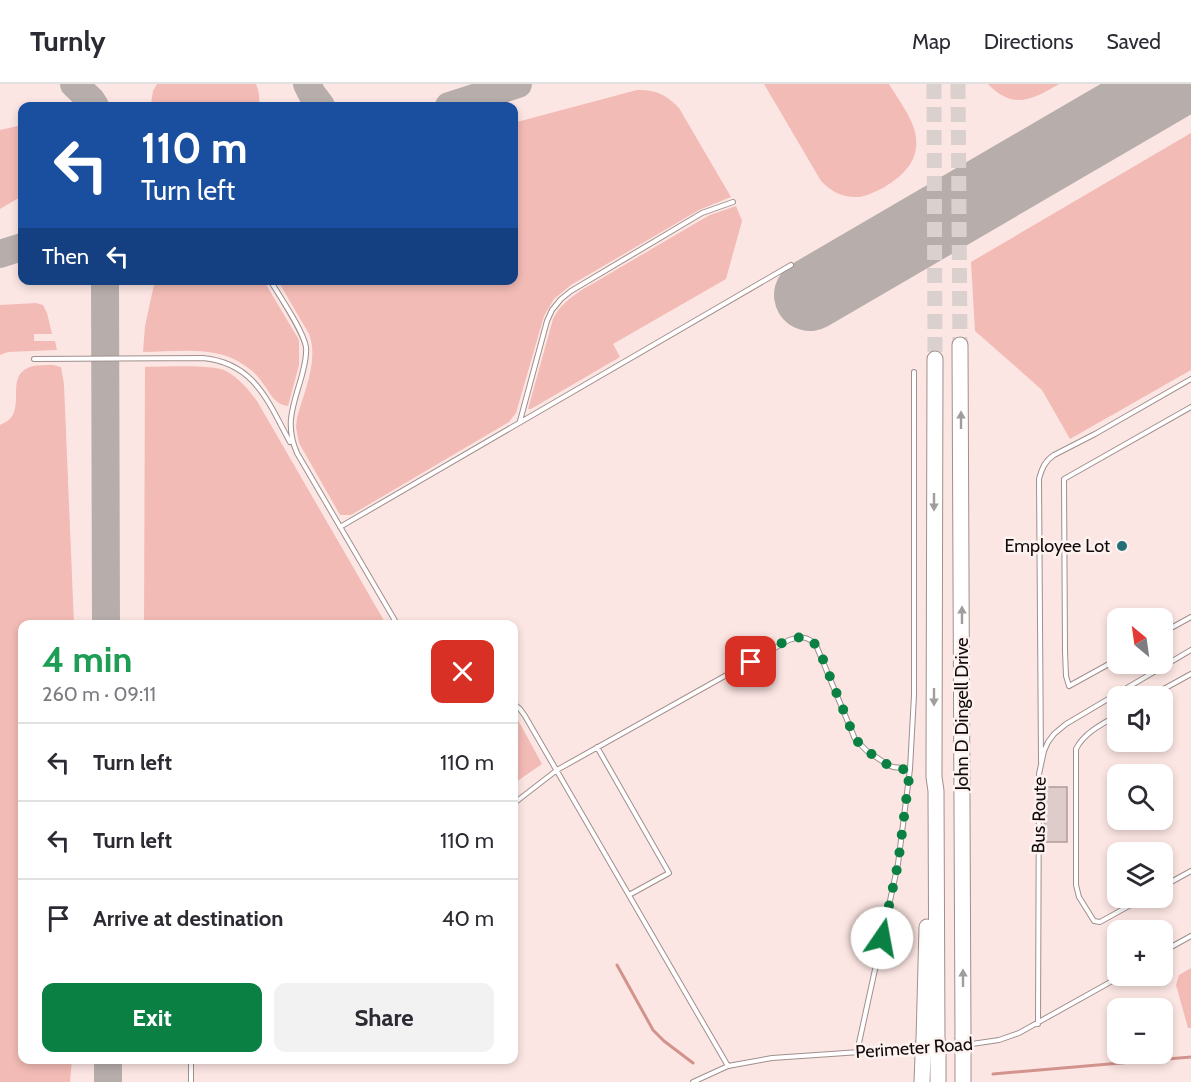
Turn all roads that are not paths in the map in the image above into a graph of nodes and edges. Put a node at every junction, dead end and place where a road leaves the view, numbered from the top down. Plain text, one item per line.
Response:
1 (733, 202) dead end
2 (791, 266) dead end
3 (273, 285) edge
4 (960, 345) tunnel mouth
5 (34, 359) dead end
6 (935, 360) tunnel mouth
7 (914, 372) dead end
8 (1191, 379) edge
9 (1191, 407) edge
10 (520, 421) junction
11 (297, 453) junction
12 (340, 526) junction
13 (1191, 617) edge
14 (395, 620) edge
15 (1173, 627) edge
16 (1191, 650) edge
17 (1107, 665) edge
18 (1191, 674) edge
19 (1169, 686) edge
20 (518, 708) edge
21 (1107, 722) edge
22 (597, 747) junction
23 (1041, 762) junction
24 (557, 770) junction
25 (910, 770) junction
26 (518, 800) edge
27 (1191, 871) edge
28 (1173, 881) edge
29 (629, 895) junction
30 (1125, 908) edge
31 (1191, 936) edge
32 (1173, 946) edge
33 (1107, 984) edge
34 (1038, 1024) junction
35 (857, 1052) junction
36 (930, 1055) junction
37 (191, 1064) edge
38 (728, 1066) junction
39 (963, 1078) edge
40 (191, 1082) edge
41 (693, 1082) edge
42 (922, 1082) edge
43 (938, 1082) edge

1 - 10 lane
2 - 10 lane
3 - 11 lane
39 -> 4 highway, John D Dingell Drive, bridge
5 - 11 lane
6 -> 36 highway, John D Dingell Drive, bridge
7 - 25 lane
8 - 23 lane
9 - 17 lane
10 - 12 lane
11 - 12 lane
12 - 14 lane
13 - 15 lane
16 - 23 lane, Bus Route
18 - 19 lane
20 - 24 lane
21 - 30 lane
22 - 24 lane
22 - 25 lane
22 - 29 lane
23 - 34 lane, Bus Route
24 - 26 lane
24 - 29 lane
25 - 35 lane
27 - 28 lane
29 - 38 lane
31 - 32 lane
33 - 34 lane, Perimeter Road
34 - 35 lane, Perimeter Road
35 - 38 lane, Perimeter Road
36 - 42 highway
36 - 43 highway, John D Dingell Drive
37 - 40 lane
38 - 41 lane, Perimeter Road

